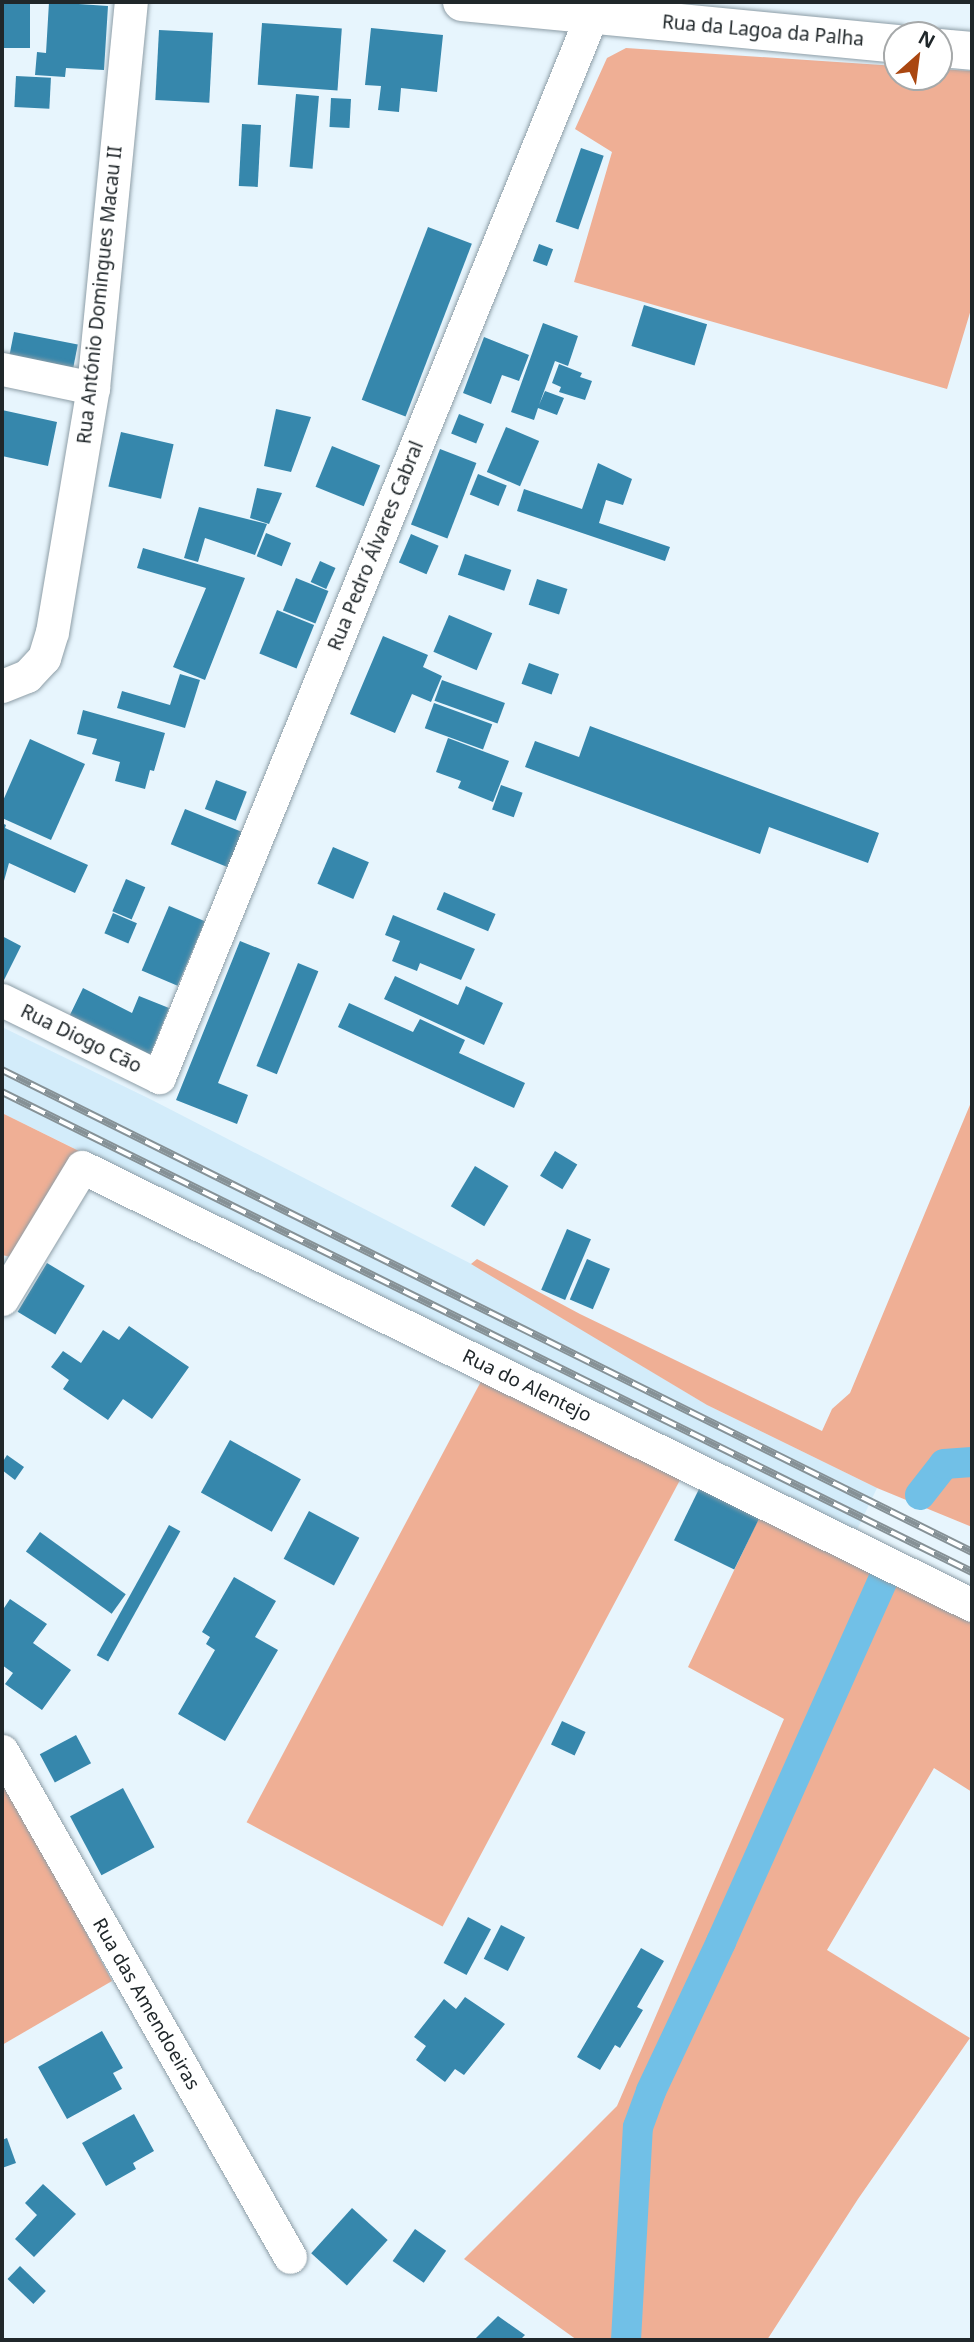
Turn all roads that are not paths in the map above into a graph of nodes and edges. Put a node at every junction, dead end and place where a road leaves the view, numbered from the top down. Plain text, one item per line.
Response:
1 (131, 2) edge
2 (461, 2) edge
3 (595, 8) edge
4 (883, 42) edge
5 (953, 49) edge
6 (972, 51) edge
7 (2, 369) edge
8 (93, 388) junction
9 (2, 686) edge
10 (2, 1000) edge
11 (159, 1077) joint
12 (2, 1299) edge
13 (972, 1605) edge
14 (2, 1751) edge
15 (290, 2257) dead end

1 - 8 street, Rua António Domingues Macau II
2 - 3 street, Rua da Lagoa da Palha
3 - 4 street, Rua da Lagoa da Palha
3 - 11 street, Rua Pedro Álvares Cabral
5 - 6 street
7 - 8 street
8 - 9 street, Rua António Domingues Macau II
10 - 11 street, Rua Diogo Cão
12 - 13 street, Rua do Alentejo
14 - 15 street, Rua das Amendoeiras

